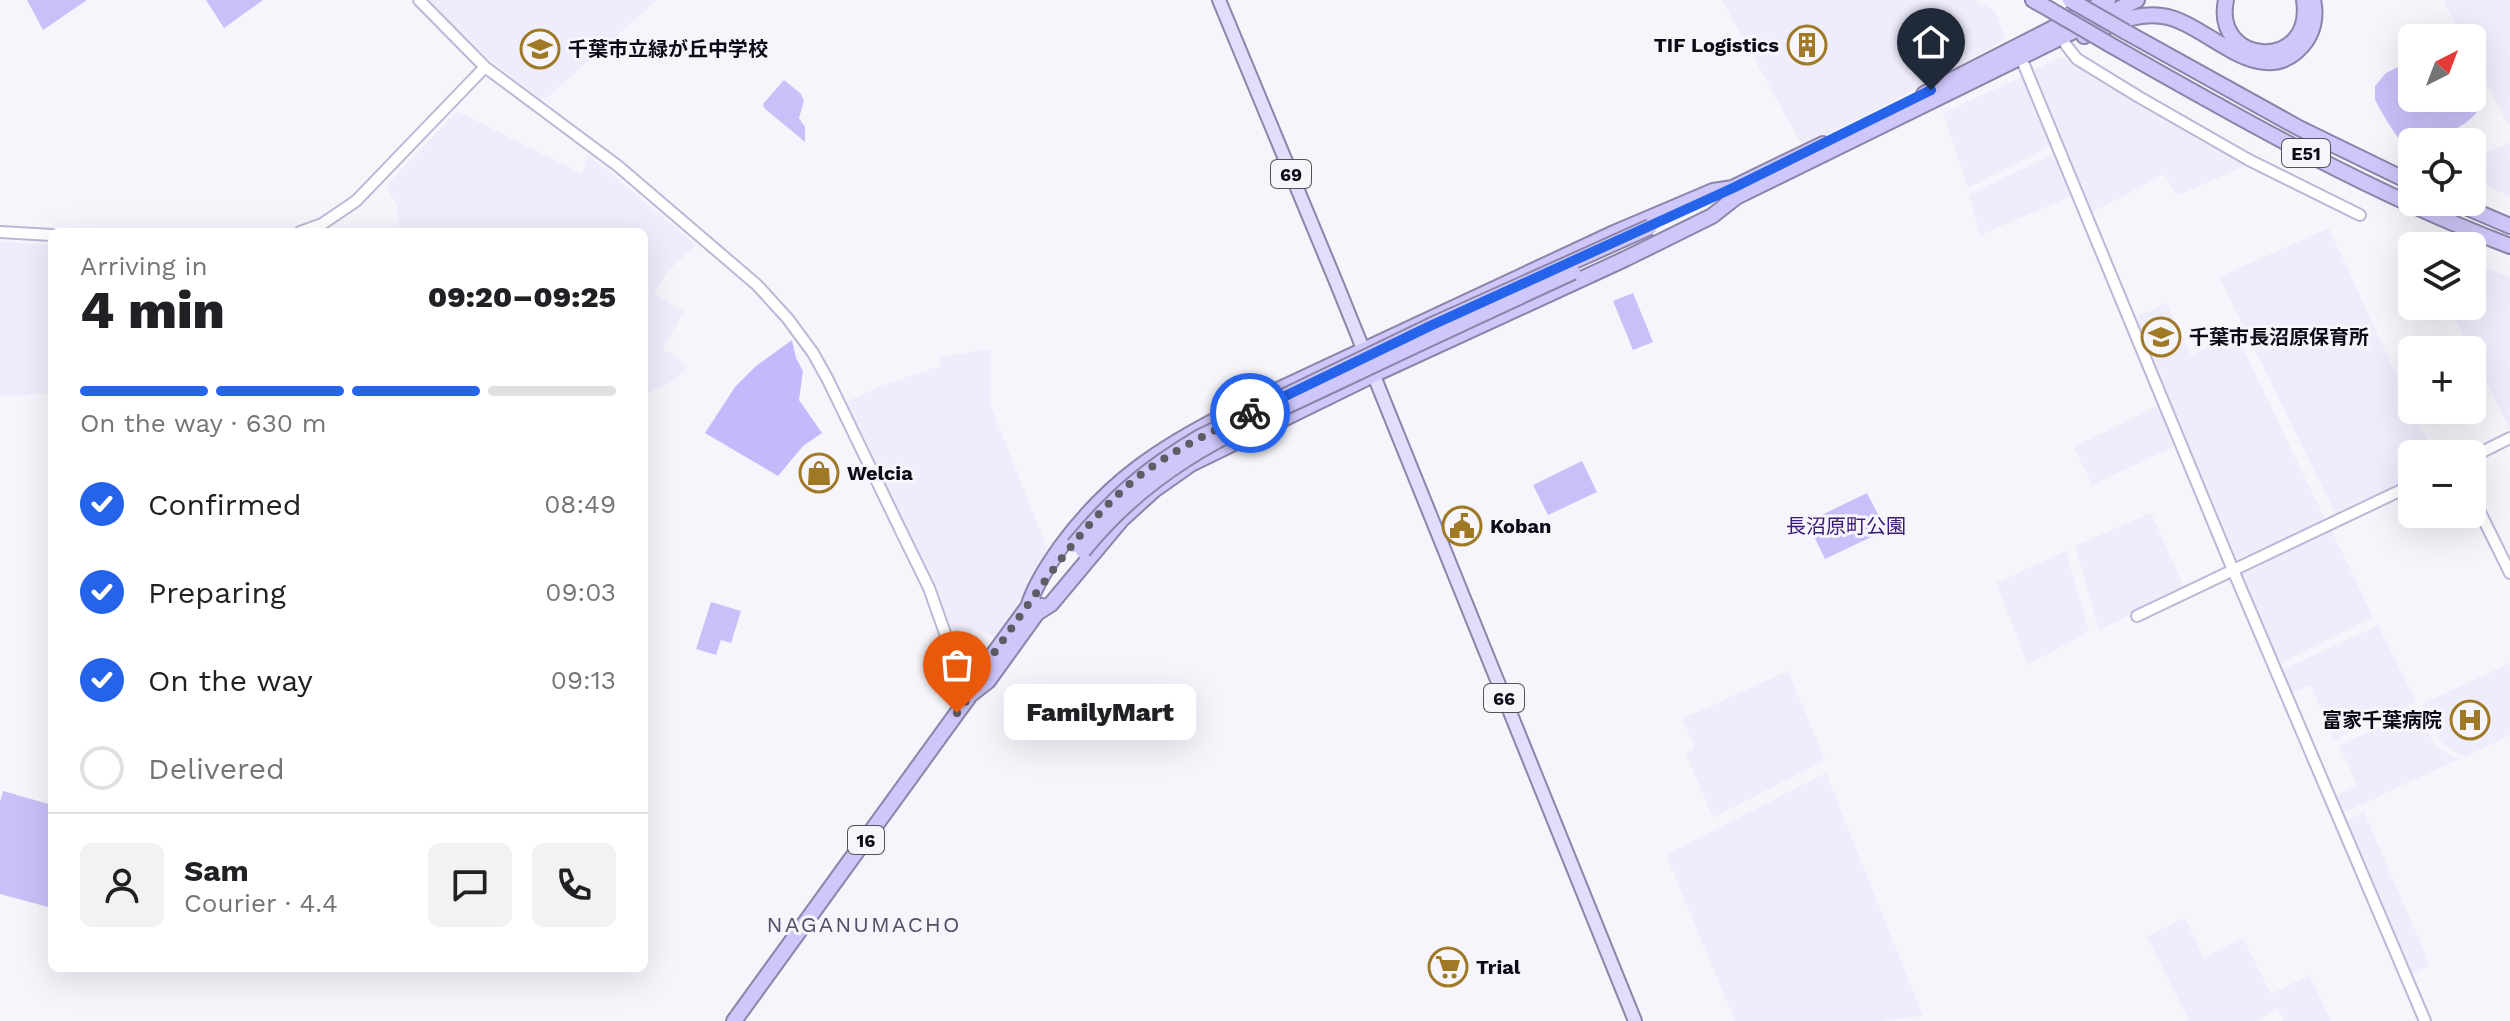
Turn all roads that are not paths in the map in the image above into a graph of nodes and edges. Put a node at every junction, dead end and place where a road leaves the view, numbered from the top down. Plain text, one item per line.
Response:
1 (419, 0) edge
2 (1219, 0) edge
3 (2034, 0) edge
4 (2070, 0) edge
5 (2083, 0) edge
6 (2108, 0) edge
7 (2137, 0) edge
8 (2226, 0) edge
9 (2304, 0) edge
10 (2313, 0) edge
11 (2040, 35) junction
12 (2066, 45) junction
13 (2024, 65) junction
14 (485, 67) junction
15 (1976, 79) junction
16 (2398, 176) edge
17 (1734, 193) junction
18 (2360, 215) dead end
19 (2486, 216) edge
20 (2510, 226) edge
21 (311, 228) edge
22 (0, 232) edge
23 (48, 235) edge
24 (2510, 246) edge
25 (1363, 350) junction
26 (1373, 375) junction
27 (2510, 438) edge
28 (2486, 450) edge
29 (2398, 492) edge
30 (2486, 524) edge
31 (2233, 570) junction
32 (2510, 573) edge
33 (1032, 610) junction
34 (2137, 616) dead end
35 (968, 698) junction
36 (734, 1021) edge
37 (1635, 1021) edge
38 (2425, 1021) edge

1 - 14 street
2 - 25 main road, 69
3 - 24 highway, E51, bridge
4 - 16 highway, E51, bridge
5 - 11 highway
6 - 11 highway, 16
7 - 15 highway, 16
8 - 9 highway
10 - 12 highway
11 - 17 highway, 16
12 - 13 highway
12 - 18 street
13 - 15 highway
13 - 31 street
14 - 21 street
14 - 35 street
15 - 17 highway, 16
17 - 25 highway, 16
17 - 26 highway
17 - 33 highway, 16, bridge
19 - 20 highway
22 - 23 street
25 - 26 main road
25 - 33 highway
26 - 33 highway, 16
26 - 37 main road, 66
27 - 28 street
29 - 31 street
30 - 32 street
31 - 34 street
31 - 38 street
33 - 35 highway, 16
35 - 36 highway, 16

